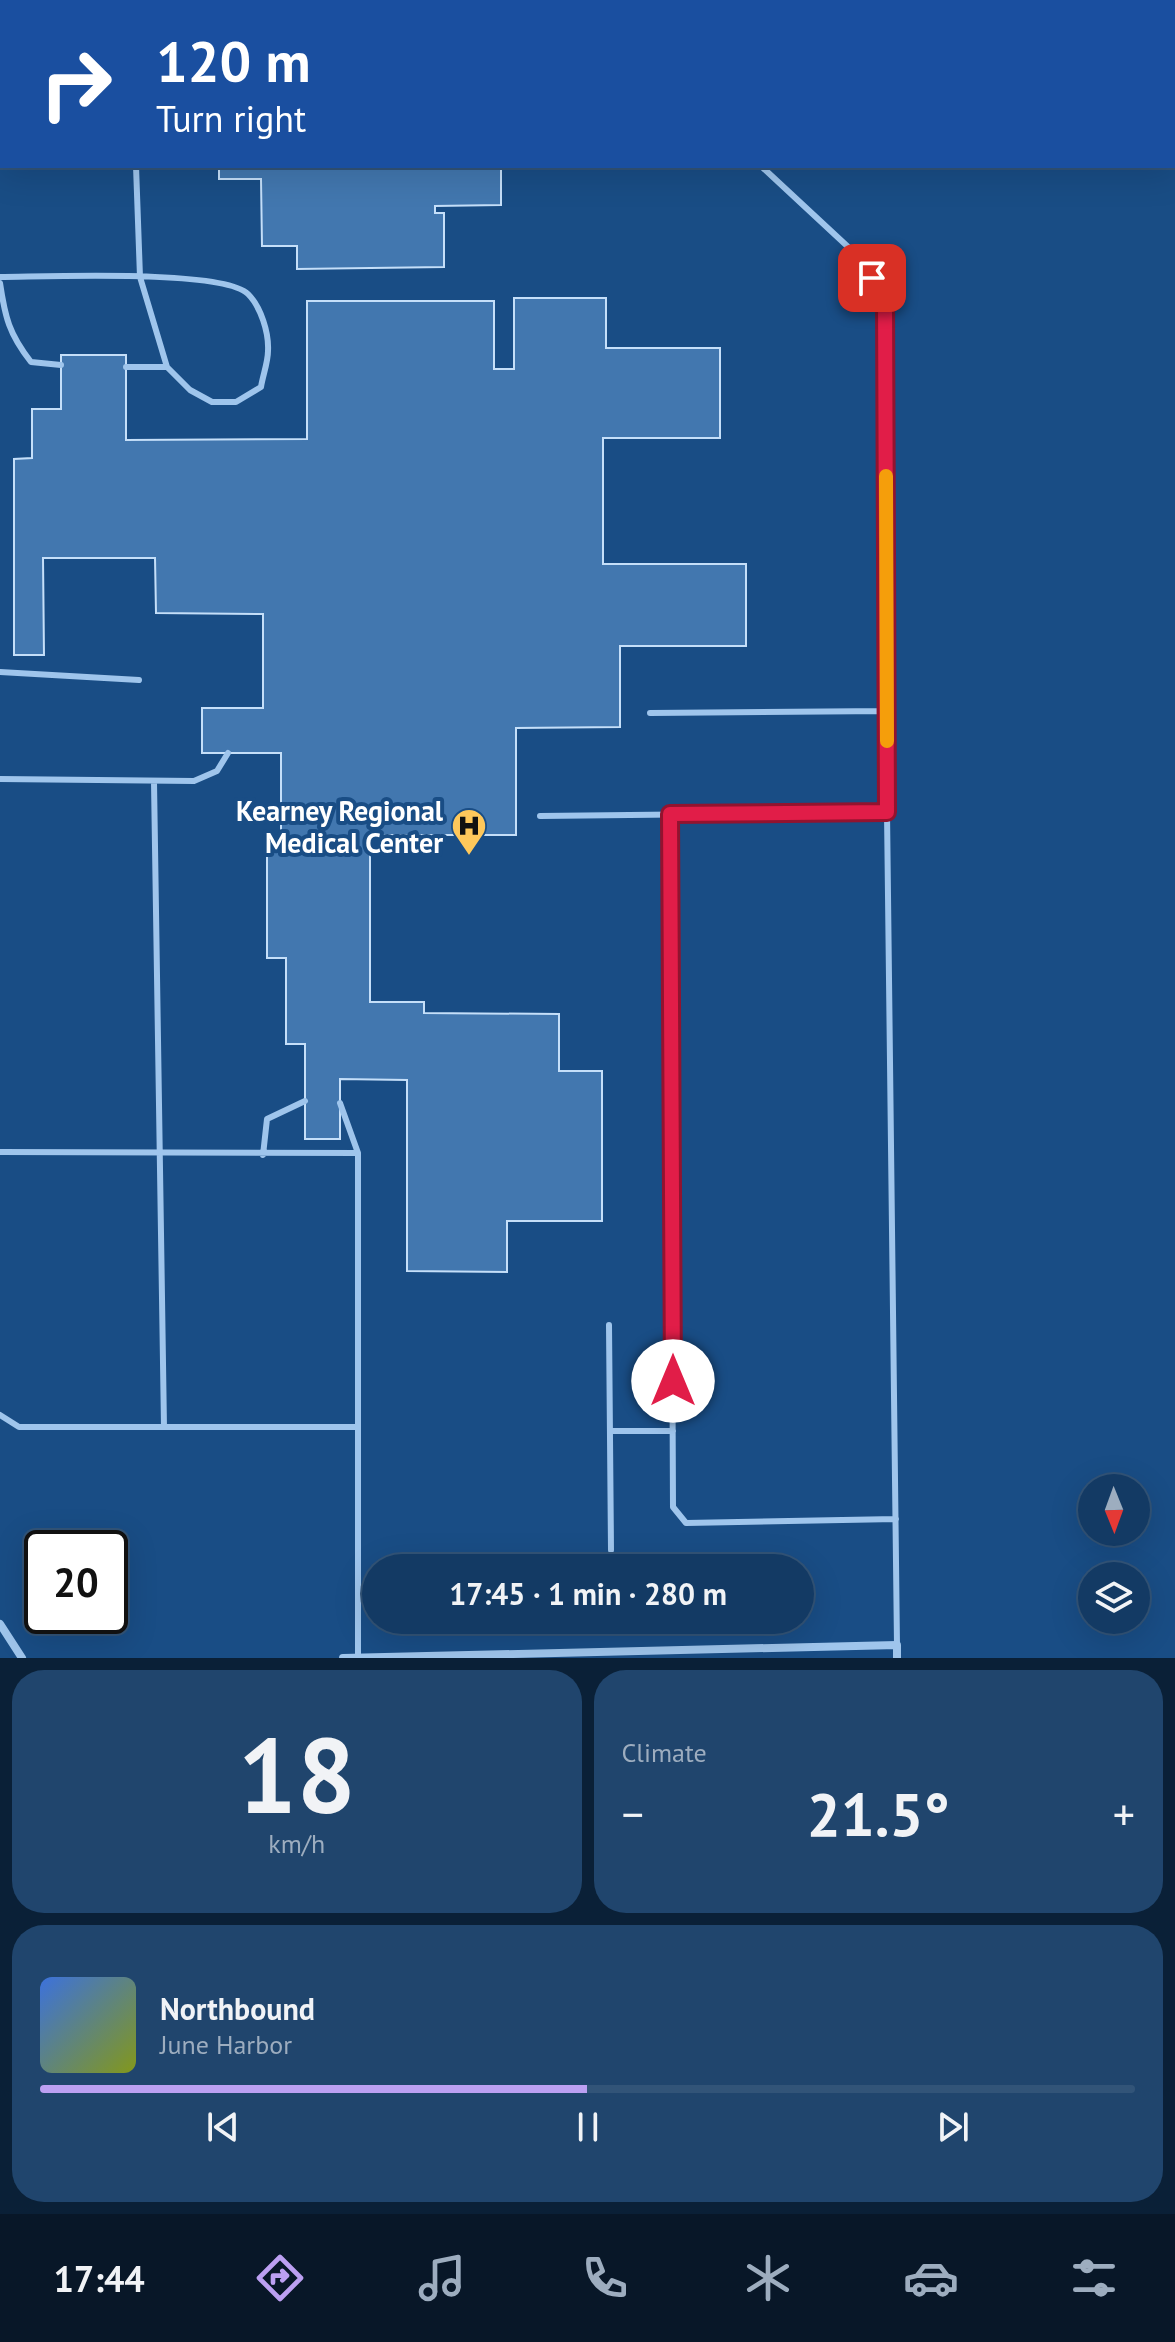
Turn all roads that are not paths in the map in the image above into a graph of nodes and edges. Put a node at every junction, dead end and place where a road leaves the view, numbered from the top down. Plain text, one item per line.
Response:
1 (136, 168) edge
2 (763, 168) edge
3 (772, 168) edge
4 (768, 172) junction
5 (140, 277) junction
6 (0, 280) edge
7 (61, 365) dead end
8 (126, 367) dead end
9 (167, 367) junction
10 (0, 672) edge
11 (139, 680) dead end
12 (887, 711) junction
13 (650, 713) dead end
14 (228, 753) dead end
15 (0, 779) edge
16 (154, 782) junction
17 (887, 812) junction
18 (670, 814) junction
19 (540, 816) dead end
20 (305, 1101) dead end
21 (340, 1103) dead end
22 (159, 1151) junction
23 (0, 1152) edge
24 (358, 1153) junction
25 (263, 1155) junction
26 (609, 1325) dead end
27 (0, 1415) edge
28 (164, 1427) junction
29 (357, 1427) junction
30 (610, 1431) junction
31 (673, 1431) junction
32 (896, 1519) junction
33 (611, 1550) dead end
34 (0, 1624) edge
35 (897, 1645) junction
36 (358, 1656) junction
37 (22, 1658) edge
38 (343, 1658) edge
39 (897, 1658) edge

1 - 5 lane
2 - 4 lane
3 - 4 lane
4 - 12 lane
5 - 6 lane
5 - 9 lane
5 - 9 lane
6 - 7 lane
8 - 9 lane
10 - 11 lane
12 - 13 lane
12 - 17 lane
14 - 16 lane
15 - 16 lane
16 - 22 lane
17 - 18 lane
17 - 32 lane
18 - 19 lane
18 - 31 lane
20 - 25 lane
21 - 24 lane
22 - 23 lane
22 - 25 lane
22 - 28 lane
24 - 25 lane
24 - 29 lane
26 - 30 lane
27 - 28 lane
28 - 29 lane
29 - 36 lane
30 - 31 lane
30 - 33 lane
31 - 32 lane
32 - 35 lane
34 - 37 street
35 - 36 street
35 - 39 street
36 - 38 street

